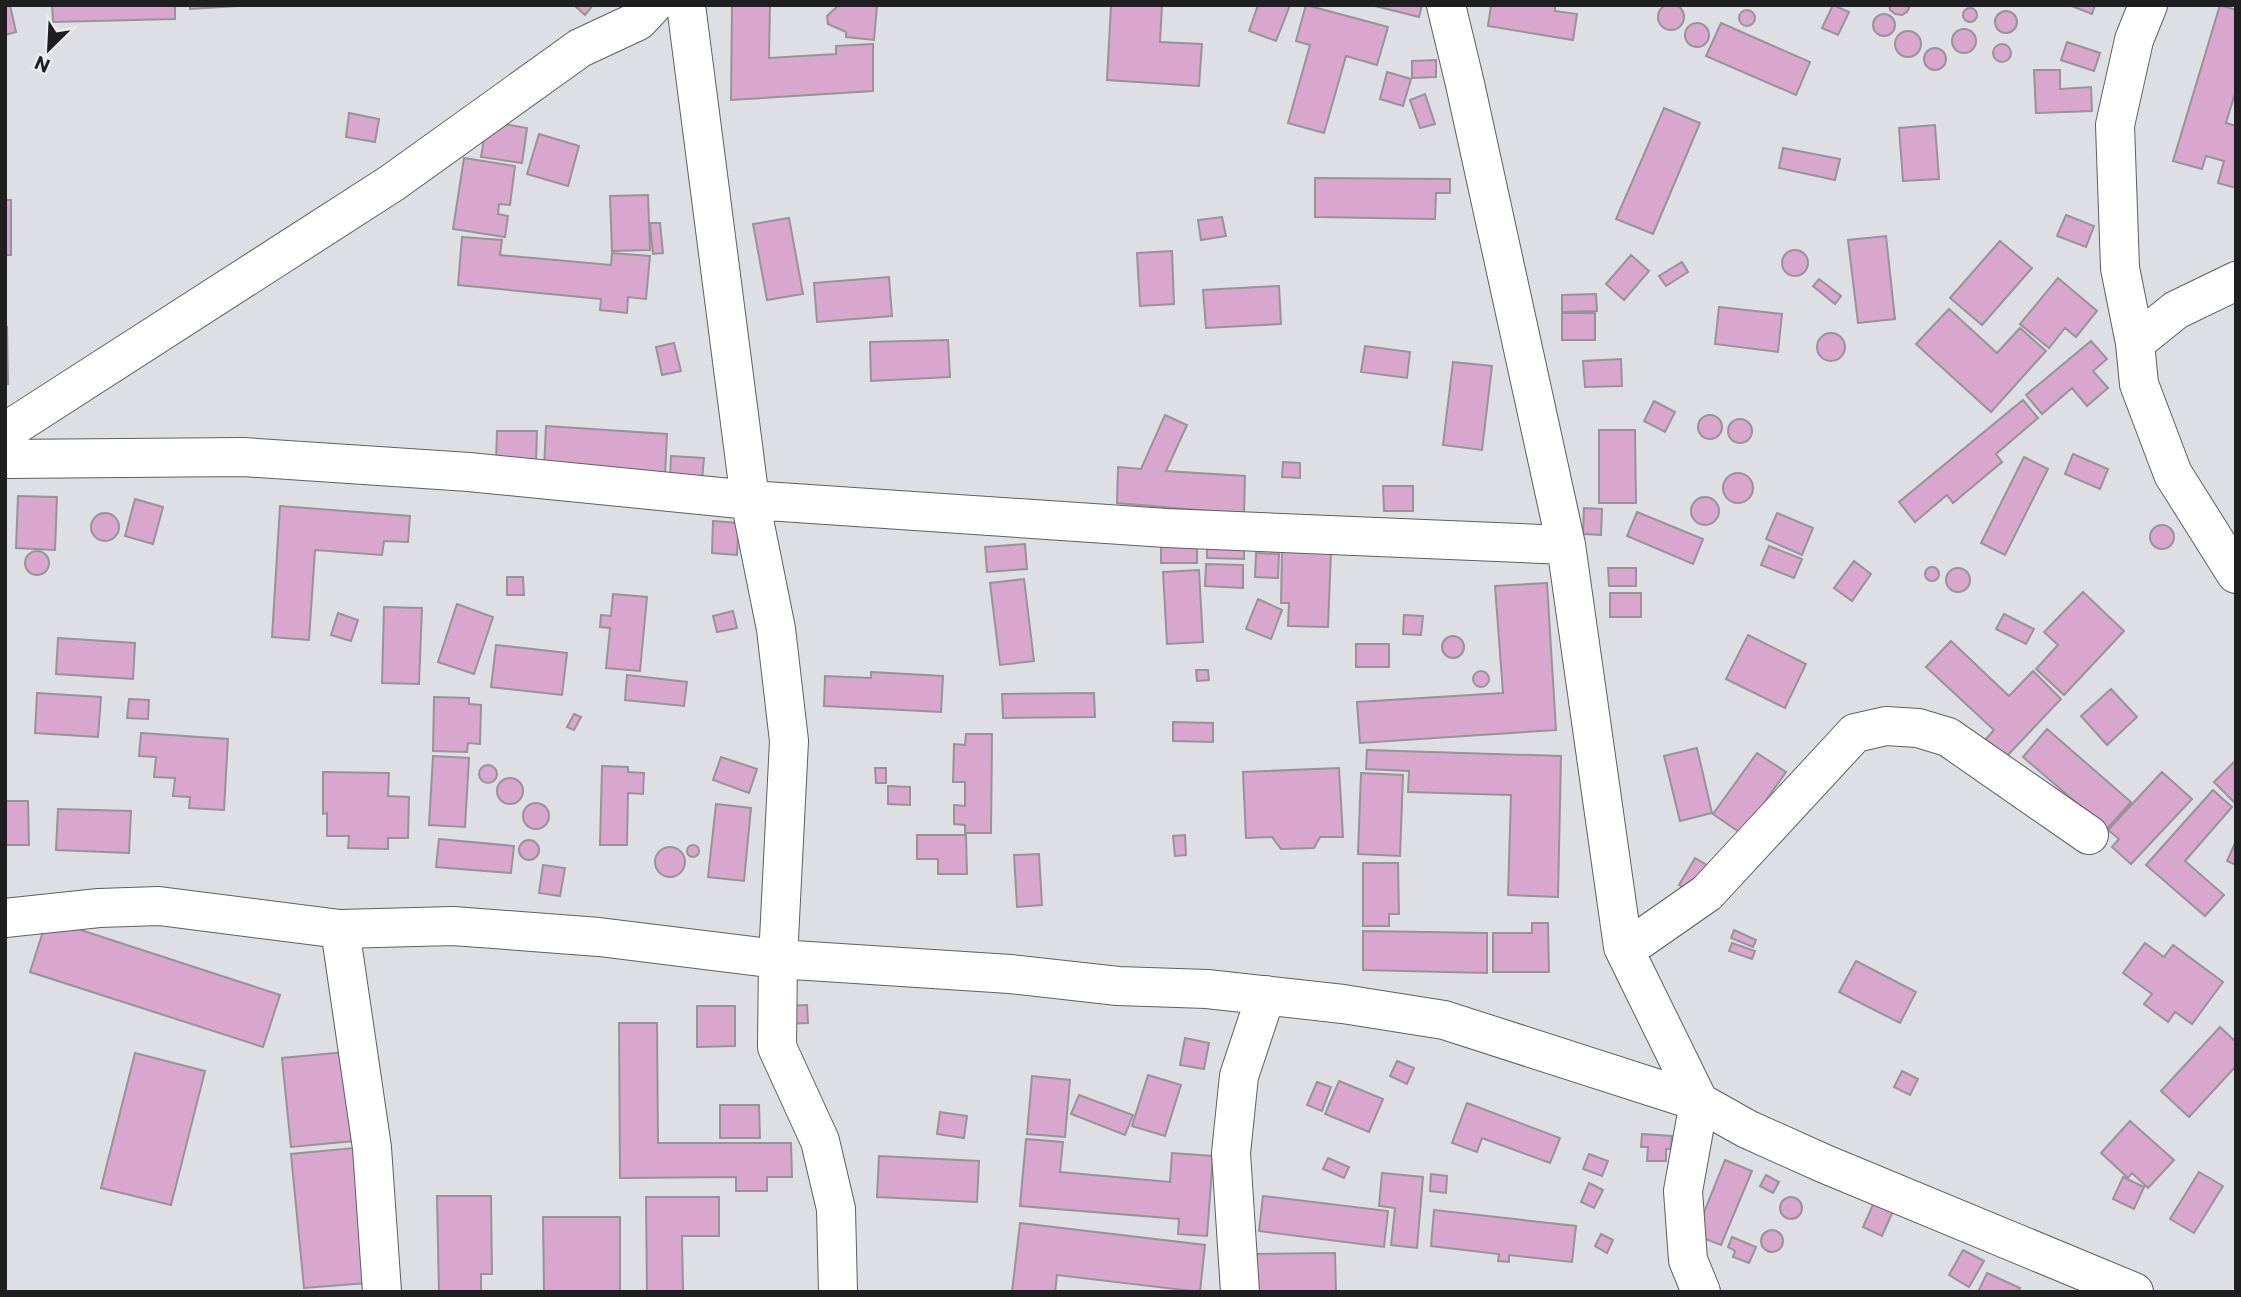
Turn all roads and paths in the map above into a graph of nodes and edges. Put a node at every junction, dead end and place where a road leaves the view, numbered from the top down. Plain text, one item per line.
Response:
1 (653, 5) edge
2 (686, 5) edge
3 (1446, 5) edge
4 (2148, 5) edge
5 (2236, 281) edge
6 (2135, 343) junction
7 (5, 432) edge
8 (5, 460) edge
9 (750, 500) junction
10 (1566, 545) junction
11 (2236, 574) edge
12 (2089, 835) dead end
13 (5, 918) edge
14 (340, 929) junction
15 (1623, 947) junction
16 (778, 959) junction
17 (1266, 995) junction
18 (1699, 1102) junction
19 (383, 1292) edge
20 (838, 1292) edge
21 (1240, 1292) edge
22 (1701, 1292) edge
23 (2134, 1292) edge

1 - 7 street
2 - 9 street
3 - 10 street
4 - 6 street
5 - 6 street
6 - 11 street
8 - 9 street
9 - 10 street
9 - 16 street
10 - 15 street
12 - 15 street
13 - 14 street
14 - 16 street
14 - 19 street
15 - 18 street
16 - 17 street
16 - 20 street
17 - 18 street
17 - 21 street
18 - 22 street
18 - 23 street

